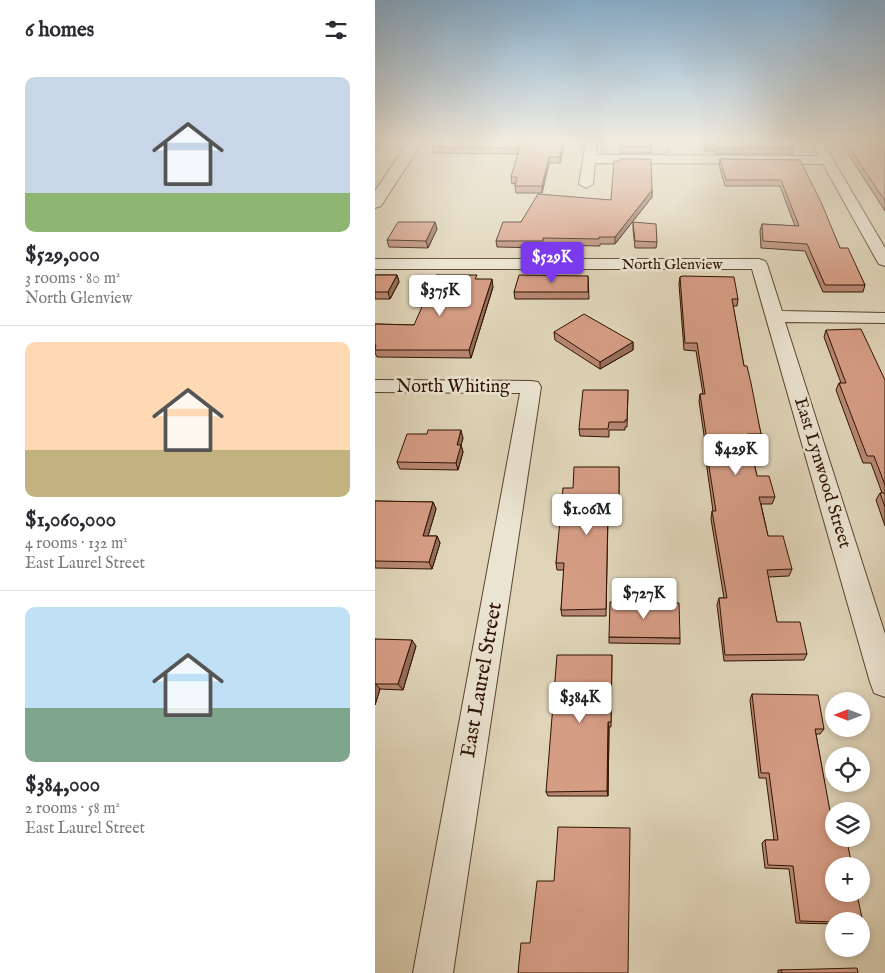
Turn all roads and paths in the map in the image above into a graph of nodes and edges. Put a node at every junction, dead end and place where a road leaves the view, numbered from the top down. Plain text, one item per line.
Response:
1 (386, 186) edge
2 (841, 186) edge
3 (375, 203) edge
4 (885, 261) edge
5 (375, 264) edge
6 (759, 264) joint
7 (775, 316) junction
8 (885, 318) edge
9 (375, 386) edge
10 (531, 387) joint
11 (885, 682) edge
12 (433, 973) edge

1 - 3 street
2 - 4 street
5 - 6 street, North Glenview
6 - 7 street, East Lynwood Street
7 - 8 street
7 - 11 street, East Lynwood Street
9 - 10 street, North Whiting
10 - 12 street, East Laurel Street

